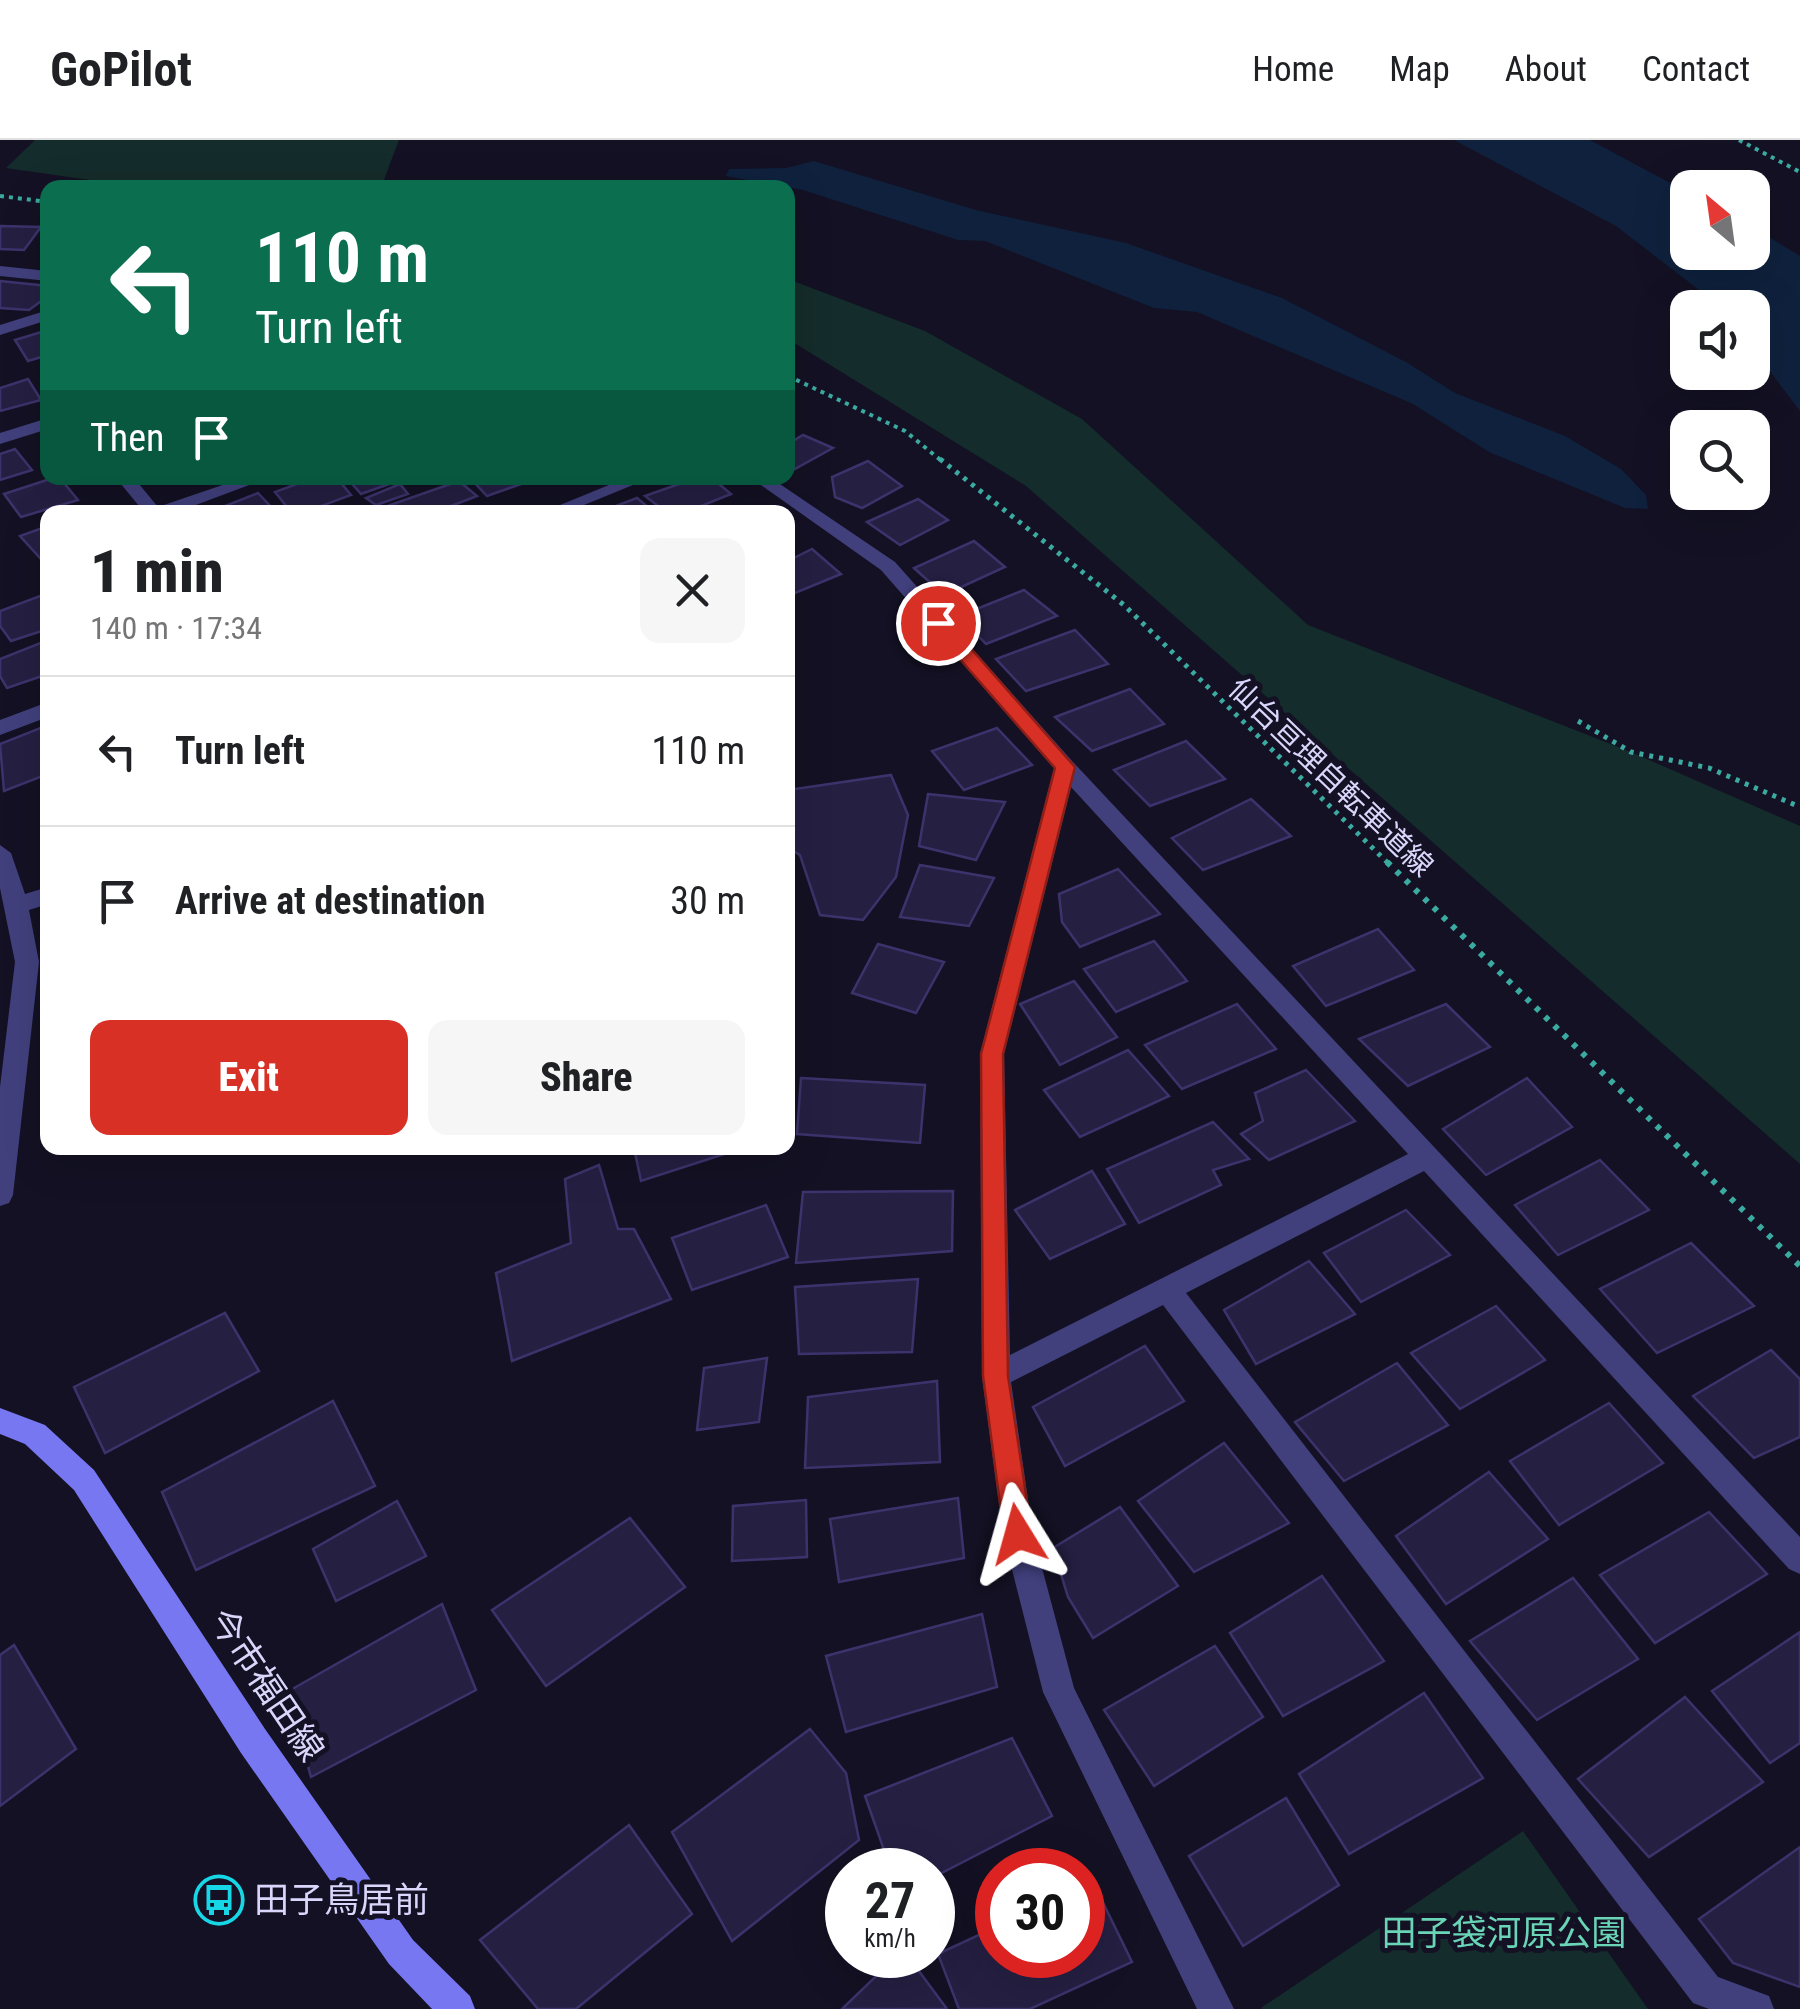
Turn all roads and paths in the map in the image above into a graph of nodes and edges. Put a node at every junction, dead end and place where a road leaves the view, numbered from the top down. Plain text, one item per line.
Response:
1 (1739, 140) edge
2 (1800, 172) edge
3 (0, 196) edge
4 (40, 201) edge
5 (0, 271) edge
6 (40, 275) edge
7 (40, 318) edge
8 (0, 330) edge
9 (795, 379) edge
10 (40, 426) edge
11 (0, 439) edge
12 (131, 485) edge
13 (238, 485) edge
14 (623, 485) edge
15 (770, 485) edge
16 (150, 505) edge
17 (178, 505) edge
18 (571, 505) edge
19 (40, 712) edge
20 (1578, 721) dead end
21 (0, 728) edge
22 (1065, 767) junction
23 (1800, 807) edge
24 (0, 853) edge
25 (40, 898) edge
26 (17, 905) junction
27 (1429, 1156) junction
28 (0, 1194) edge
29 (1800, 1266) edge
30 (1167, 1289) junction
31 (996, 1376) junction
32 (0, 1421) edge
33 (1800, 1559) edge
34 (456, 2009) edge
35 (1216, 2009) edge
36 (1756, 2009) edge

1 - 2 path
3 - 4 path
5 - 6 street
7 - 8 street
9 - 29 path, 仙台亘理自転車道線
10 - 11 street
12 - 16 street
13 - 17 street
14 - 18 street
15 - 22 street
19 - 21 street
20 - 23 path
22 - 27 street
22 - 31 street
24 - 26 street
25 - 26 street
26 - 28 street
27 - 30 street
27 - 33 street
30 - 31 street
30 - 36 street
31 - 35 street
32 - 34 main road, 今市福田線

